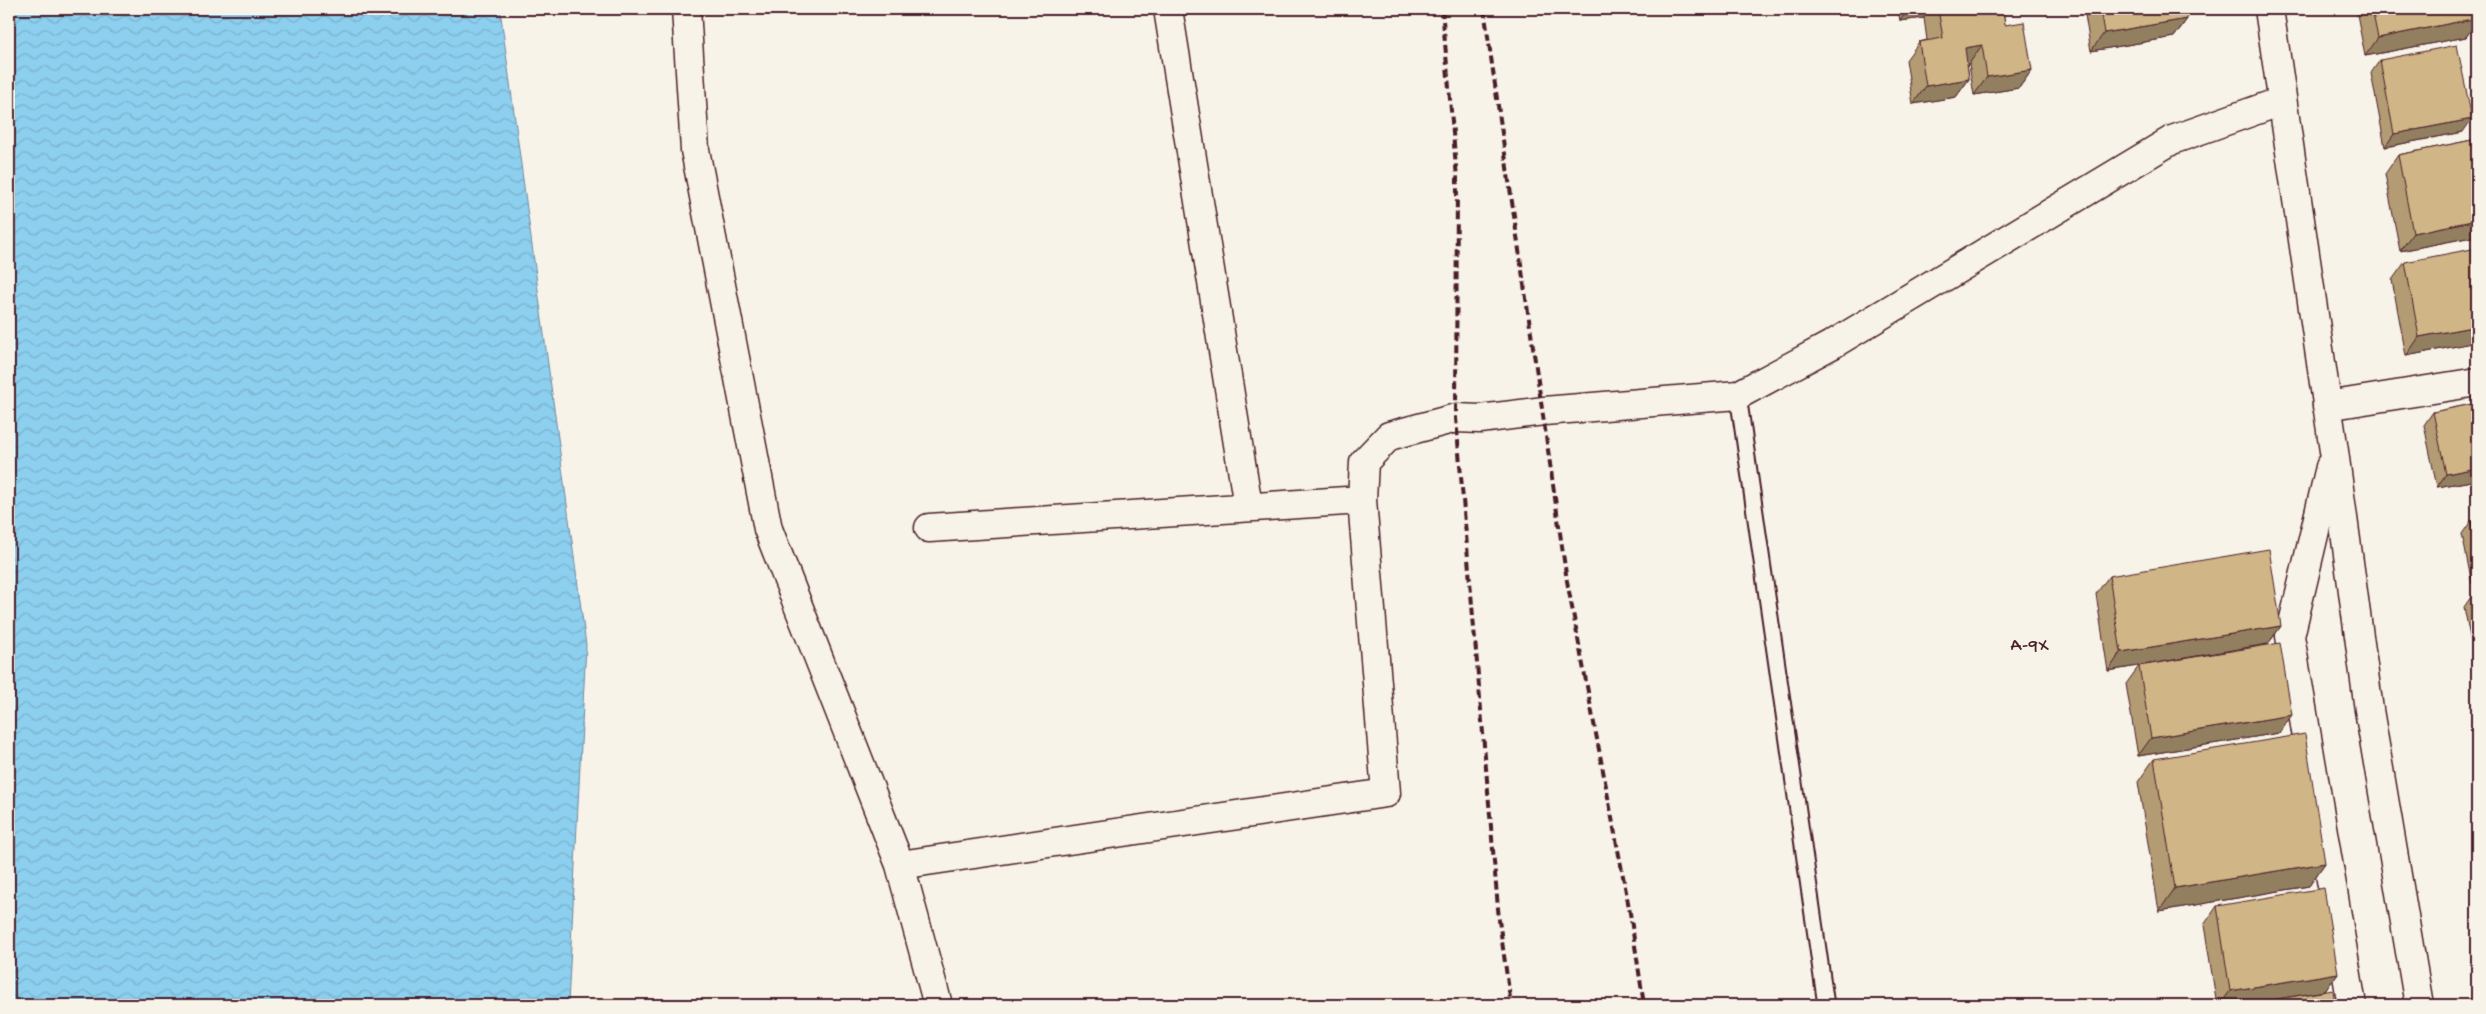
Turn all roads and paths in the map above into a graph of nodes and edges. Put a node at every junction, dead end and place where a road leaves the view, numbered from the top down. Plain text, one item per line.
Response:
1 (686, 9) edge
2 (1168, 9) edge
3 (2269, 9) edge
4 (2282, 101) junction
5 (2477, 382) edge
6 (1738, 395) junction
7 (2327, 406) junction
8 (2334, 451) junction
9 (1362, 500) junction
10 (1248, 506) junction
11 (930, 528) dead end
12 (900, 865) junction
13 (938, 1005) edge
14 (1826, 1005) edge
15 (2352, 1005) edge
16 (2418, 1005) edge

1 - 12 street
2 - 10 street
3 - 4 street
4 - 6 street
4 - 7 street
5 - 7 street
6 - 9 street
6 - 14 lane
7 - 8 street
8 - 15 street
8 - 16 street
9 - 10 street
9 - 12 street
10 - 11 street
12 - 13 street

